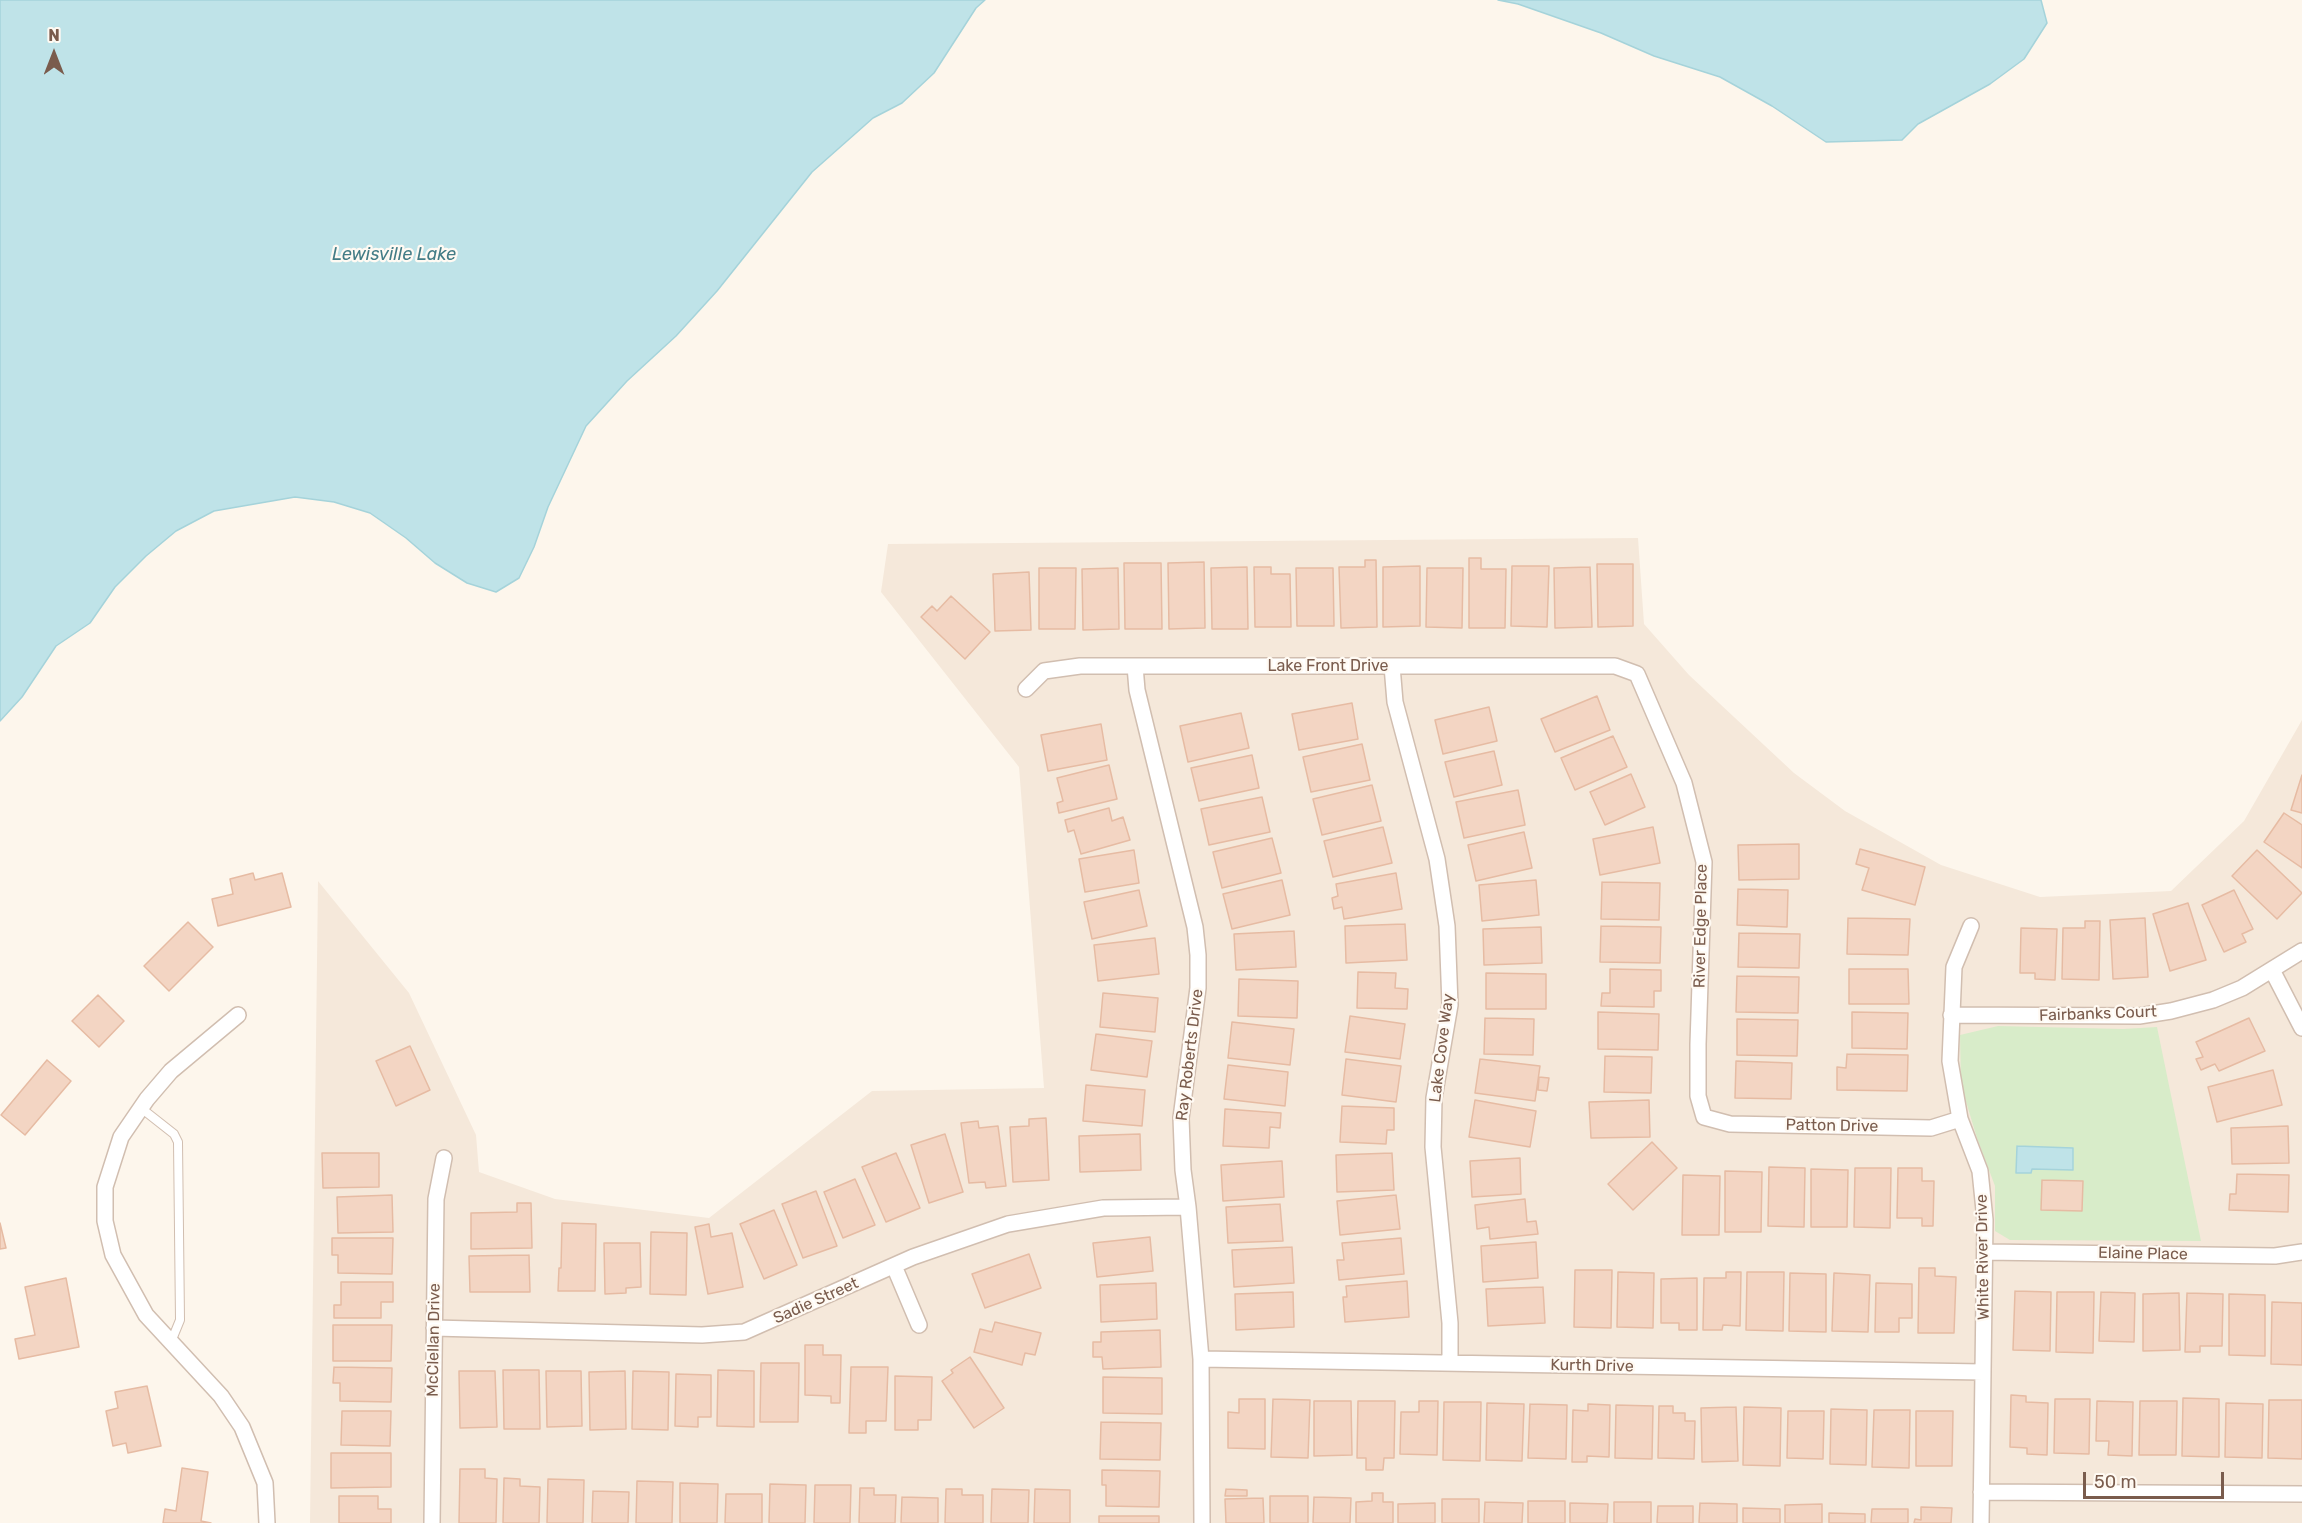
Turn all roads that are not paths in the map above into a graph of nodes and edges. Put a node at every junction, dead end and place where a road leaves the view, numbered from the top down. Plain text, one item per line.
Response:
1 (1135, 666) junction
2 (1392, 666) junction
3 (1637, 674) joint
4 (1026, 689) dead end
5 (1971, 926) dead end
6 (2302, 951) edge
7 (2272, 970) junction
8 (238, 1015) dead end
9 (1951, 1015) junction
10 (2302, 1028) edge
11 (141, 1108) junction
12 (1704, 1117) joint
13 (1960, 1119) junction
14 (444, 1158) dead end
15 (1188, 1207) junction
16 (1985, 1252) junction
17 (2302, 1252) edge
18 (894, 1266) junction
19 (919, 1325) dead end
20 (434, 1328) junction
21 (171, 1342) junction
22 (1201, 1359) junction
23 (1450, 1363) junction
24 (1983, 1371) junction
25 (1981, 1492) junction
26 (2302, 1494) edge
27 (267, 1523) edge
28 (432, 1523) edge
29 (1202, 1523) edge
30 (1981, 1523) edge

1 - 2 street, Lake Front Drive
1 - 4 street, Lake Front Drive
1 - 15 street, Ray Roberts Drive
2 - 3 street, Lake Front Drive
2 - 23 street, Lake Cove Way
3 - 12 street, River Edge Place
5 - 9 street, White River Drive
6 - 7 street, Fairbanks Court
7 - 9 street, Fairbanks Court
7 - 10 street
8 - 11 street
9 - 13 street, White River Drive
11 - 21 lane
11 - 21 street
12 - 13 street, Patton Drive
13 - 16 street, White River Drive
14 - 20 street, McClellan Drive
15 - 18 street, Sadie Street
15 - 22 street, Ray Roberts Drive
16 - 17 street, Elaine Place
16 - 24 street, White River Drive
18 - 19 street
18 - 20 street, Sadie Street
20 - 28 street, McClellan Drive
21 - 27 street
22 - 23 street, Kurth Drive
22 - 29 street, Ray Roberts Drive
23 - 24 street, Kurth Drive
24 - 25 street, White River Drive
25 - 26 street
25 - 30 street, White River Drive

